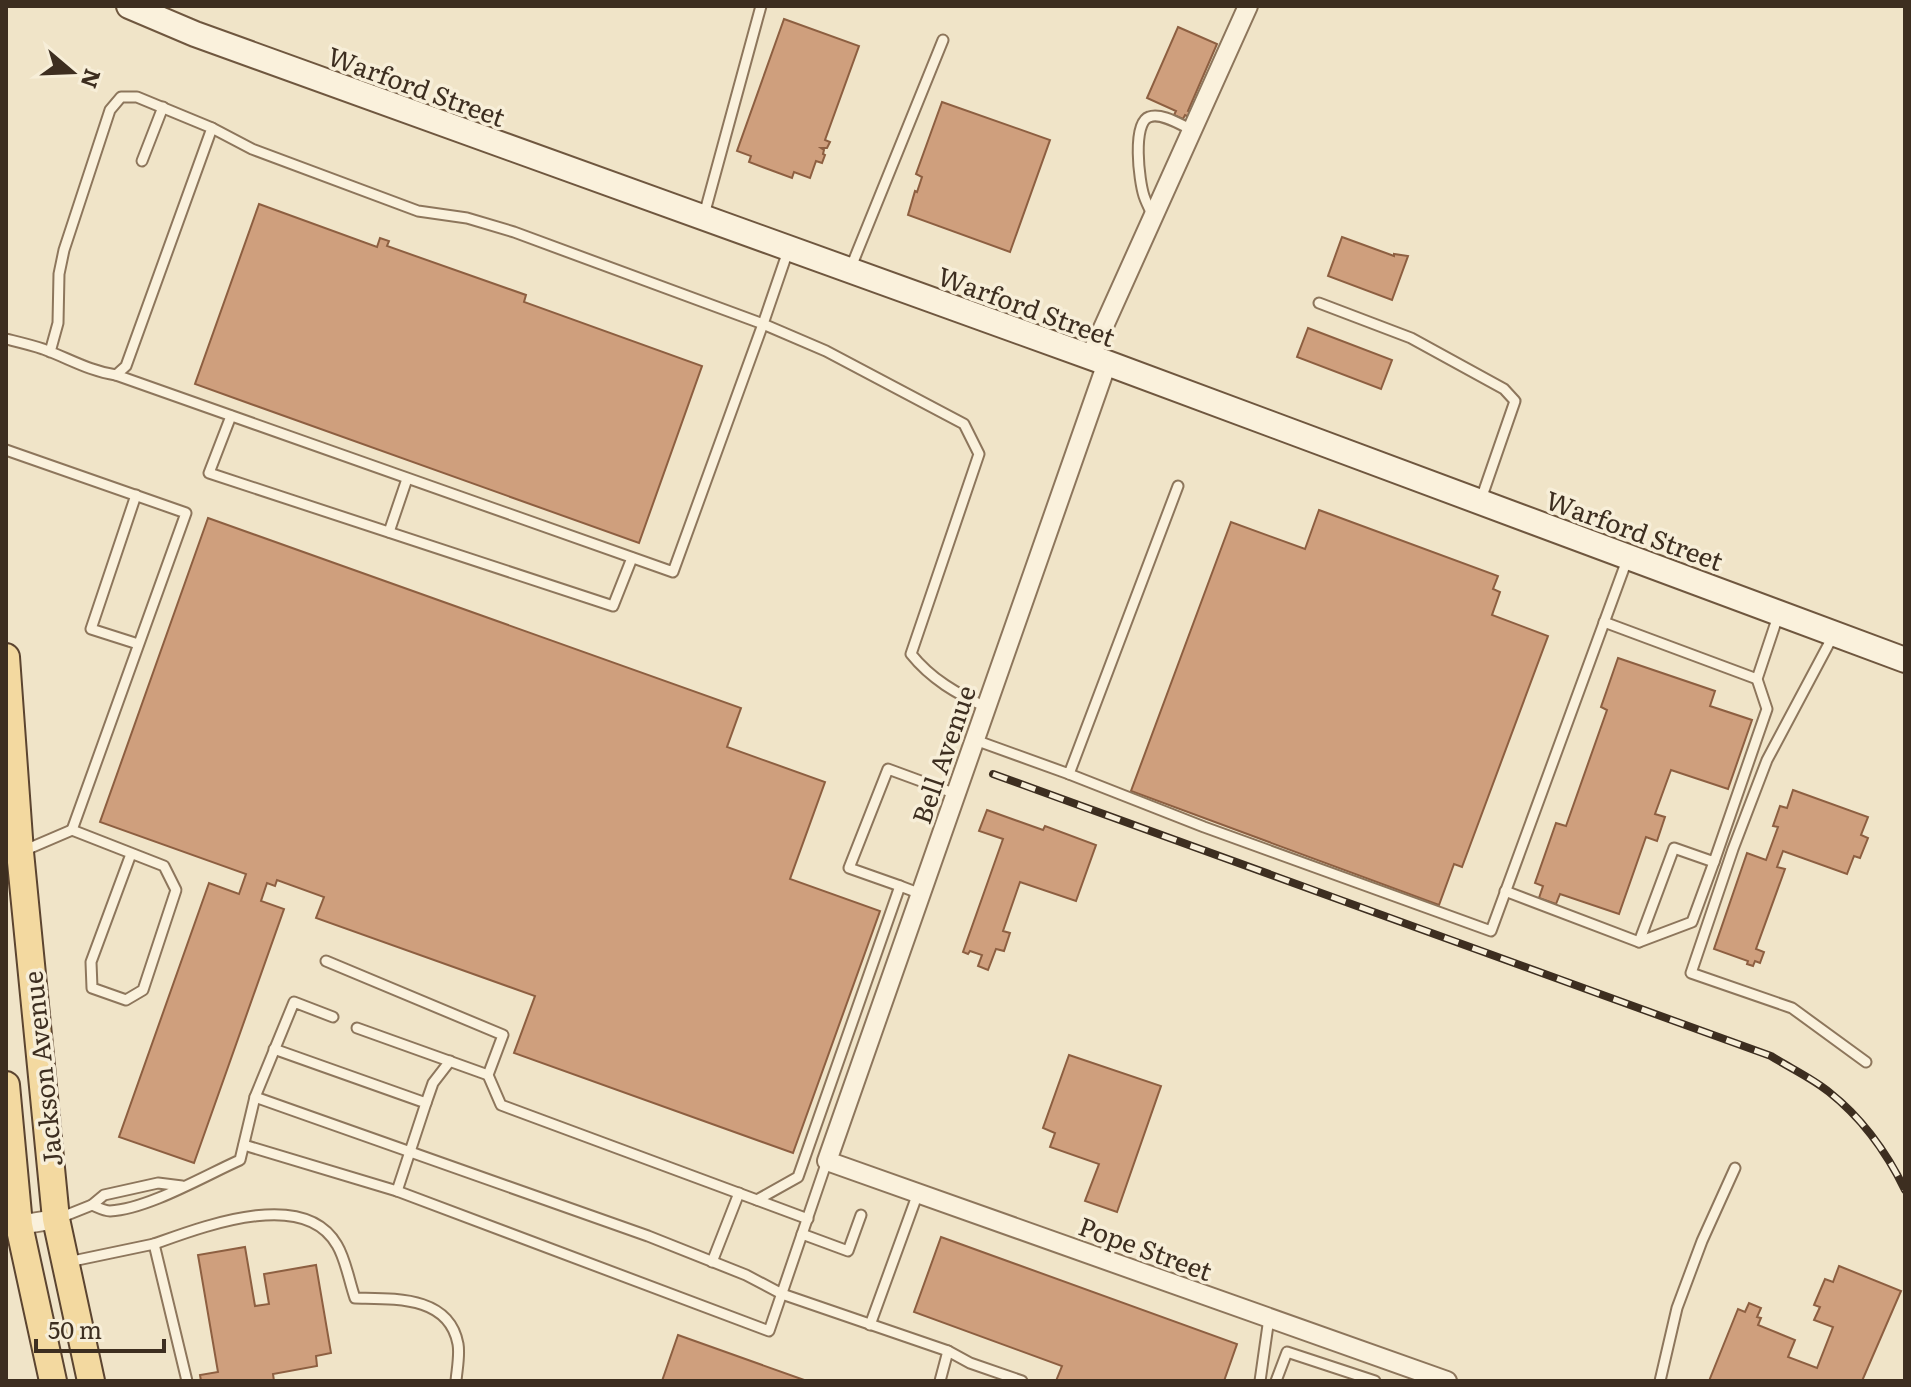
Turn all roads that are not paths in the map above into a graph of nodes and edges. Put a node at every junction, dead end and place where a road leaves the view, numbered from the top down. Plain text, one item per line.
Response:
1 (129, 6) edge
2 (761, 6) edge
3 (1248, 6) edge
4 (943, 40) dead end
5 (163, 107) junction
6 (212, 128) junction
7 (1193, 130) junction
8 (142, 161) dead end
9 (1154, 217) junction
10 (703, 218) junction
11 (789, 249) junction
12 (849, 270) junction
13 (1319, 303) dead end
14 (763, 324) junction
15 (6, 339) edge
16 (50, 352) junction
17 (1098, 360) junction
18 (116, 375) junction
19 (231, 416) junction
20 (6, 450) edge
21 (407, 479) junction
22 (1178, 486) dead end
23 (136, 495) junction
24 (1480, 502) junction
25 (389, 532) junction
26 (1628, 557) junction
27 (632, 558) junction
28 (1779, 613) junction
29 (1604, 622) junction
30 (1835, 633) junction
31 (138, 644) junction
32 (6, 657) edge
33 (1905, 660) edge
34 (1757, 679) junction
35 (986, 707) junction
36 (975, 740) junction
37 (1069, 774) junction
38 (956, 794) junction
39 (72, 830) junction
40 (20, 852) junction
41 (131, 854) junction
42 (1714, 862) junction
43 (900, 886) junction
44 (1505, 891) junction
45 (921, 894) junction
46 (1639, 942) junction
47 (326, 961) dead end
48 (333, 1017) dead end
49 (357, 1028) dead end
50 (274, 1049) junction
51 (450, 1061) junction
52 (1866, 1062) dead end
53 (488, 1075) junction
54 (6, 1085) edge
55 (255, 1097) junction
56 (426, 1103) junction
57 (244, 1145) junction
58 (411, 1151) junction
59 (827, 1161) junction
60 (1735, 1168) dead end
61 (182, 1186) junction
62 (397, 1191) junction
63 (739, 1193) junction
64 (918, 1193) junction
65 (757, 1200) junction
66 (92, 1205) junction
67 (861, 1215) dead end
68 (56, 1219) junction
69 (808, 1219) junction
70 (19, 1225) junction
71 (802, 1234) junction
72 (154, 1244) junction
73 (712, 1262) junction
74 (65, 1263) junction
75 (782, 1294) junction
76 (1269, 1318) junction
77 (870, 1325) junction
78 (948, 1351) junction
79 (53, 1381) edge
80 (91, 1381) edge
81 (187, 1381) edge
82 (456, 1381) edge
83 (940, 1381) edge
84 (1022, 1381) edge
85 (1260, 1381) edge
86 (1276, 1381) edge
87 (1375, 1381) edge
88 (1447, 1381) edge
89 (1660, 1381) edge

1 - 10 main road, Warford Street
2 - 10 lane
3 - 7 street, Bell Avenue
4 - 12 lane
5 - 6 lane
5 - 8 lane
5 - 16 lane
6 - 14 lane
6 - 18 lane
7 - 9 street, Bell Avenue
7 - 9 lane
9 - 17 street, Bell Avenue
10 - 11 main road, Warford Street
11 - 12 main road, Warford Street
11 - 14 lane
12 - 17 main road, Warford Street
13 - 24 lane
14 - 27 lane
14 - 35 lane
15 - 16 lane
16 - 18 lane
17 - 24 main road, Warford Street
17 - 35 street, Bell Avenue
18 - 19 lane
19 - 21 lane
19 - 25 lane
20 - 23 lane
21 - 25 lane
21 - 27 lane
22 - 37 lane
23 - 31 lane
23 - 31 lane
24 - 26 main road, Warford Street
25 - 27 lane
26 - 28 main road, Warford Street
26 - 29 lane
28 - 30 main road, Warford Street
28 - 34 lane
29 - 34 lane
29 - 44 lane
30 - 33 main road, Warford Street
30 - 52 lane
31 - 39 lane
32 - 40 main road, Jackson Avenue
34 - 42 lane
35 - 36 street, Bell Avenue
36 - 37 lane
36 - 38 street, Bell Avenue
37 - 44 lane
38 - 43 lane
38 - 45 street, Bell Avenue
39 - 40 lane
39 - 41 lane
40 - 68 main road, Jackson Avenue
41 - 41 lane
42 - 46 lane
42 - 46 lane
43 - 45 lane
43 - 65 lane
44 - 46 lane
45 - 59 street, Bell Avenue
47 - 53 lane
48 - 50 lane
49 - 51 lane
50 - 55 lane
50 - 56 lane
51 - 53 lane
51 - 56 lane
53 - 63 lane
54 - 70 main road, Jackson Avenue
55 - 57 lane
55 - 58 lane
56 - 58 lane
57 - 61 lane
57 - 62 lane
58 - 62 lane
58 - 73 lane
59 - 64 street, Pope Street
59 - 69 lane
60 - 89 lane
61 - 66 lane
61 - 66 lane
62 - 75 lane
63 - 65 lane
63 - 73 lane
64 - 76 street, Pope Street
64 - 77 lane
65 - 69 lane
66 - 68 lane
67 - 71 lane
68 - 70 street
68 - 74 main road, Jackson Avenue
69 - 71 lane
70 - 79 main road, Jackson Avenue
71 - 75 lane
72 - 74 lane
72 - 81 lane
72 - 82 lane
73 - 75 lane
74 - 80 main road, Jackson Avenue
75 - 77 lane
76 - 85 lane
76 - 88 street, Pope Street
77 - 78 lane
78 - 83 lane
78 - 84 lane
86 - 87 lane

